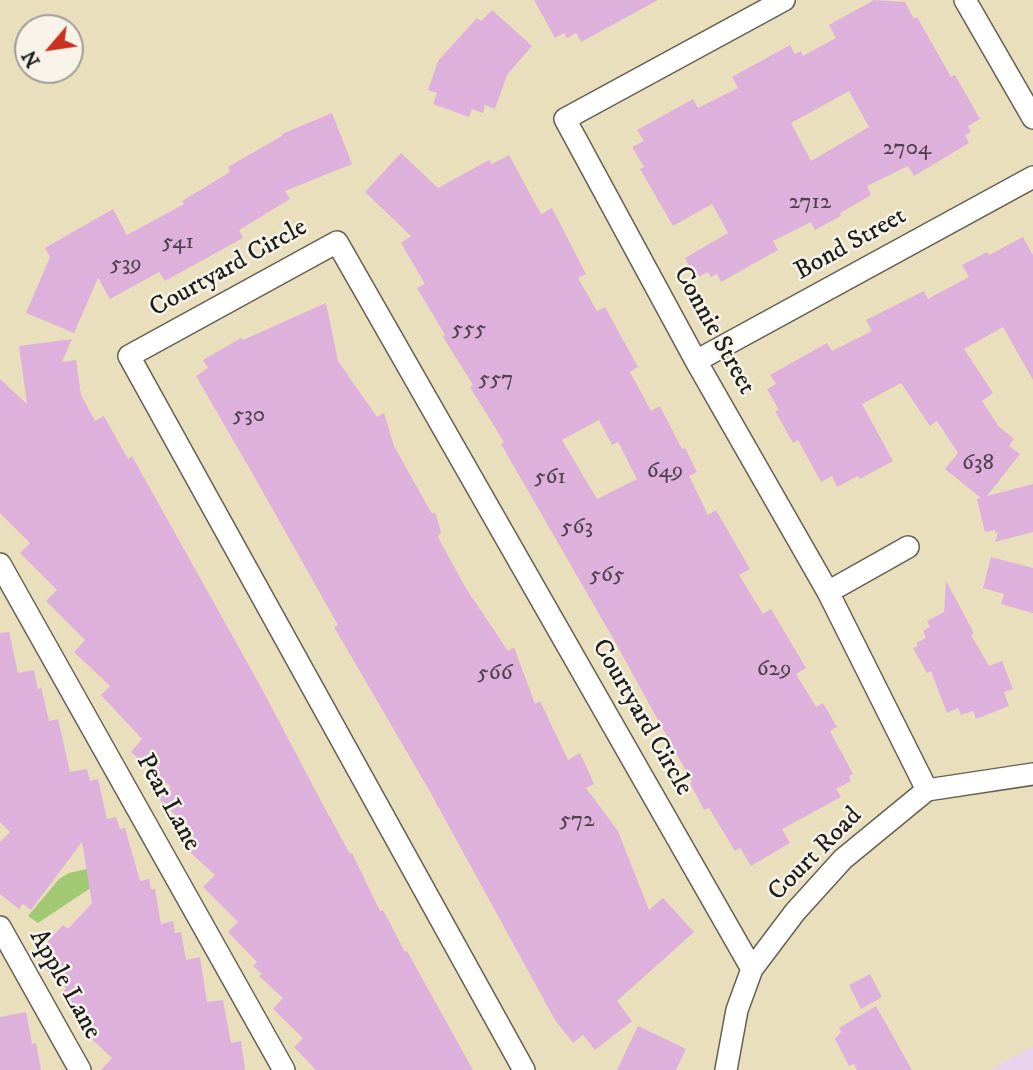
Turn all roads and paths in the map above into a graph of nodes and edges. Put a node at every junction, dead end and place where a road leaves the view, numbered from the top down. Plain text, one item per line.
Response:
1 (784, 0) edge
2 (965, 0) edge
3 (1033, 118) edge
4 (1033, 177) edge
5 (696, 361) junction
6 (908, 547) dead end
7 (0, 564) edge
8 (828, 592) junction
9 (1033, 774) edge
10 (927, 790) junction
11 (0, 928) edge
12 (752, 969) junction
13 (80, 1070) edge
14 (284, 1070) edge
15 (524, 1070) edge
16 (726, 1070) edge

1 - 5 street, Connie Street
2 - 3 street
4 - 5 street, Bond Street
5 - 8 street, Connie Street
6 - 8 street
7 - 14 street, Pear Lane
8 - 10 street, Connie Street
9 - 10 street
10 - 12 street, Court Road
11 - 13 street, Apple Lane
12 - 15 street, Courtyard Circle
12 - 16 street, Court Road

